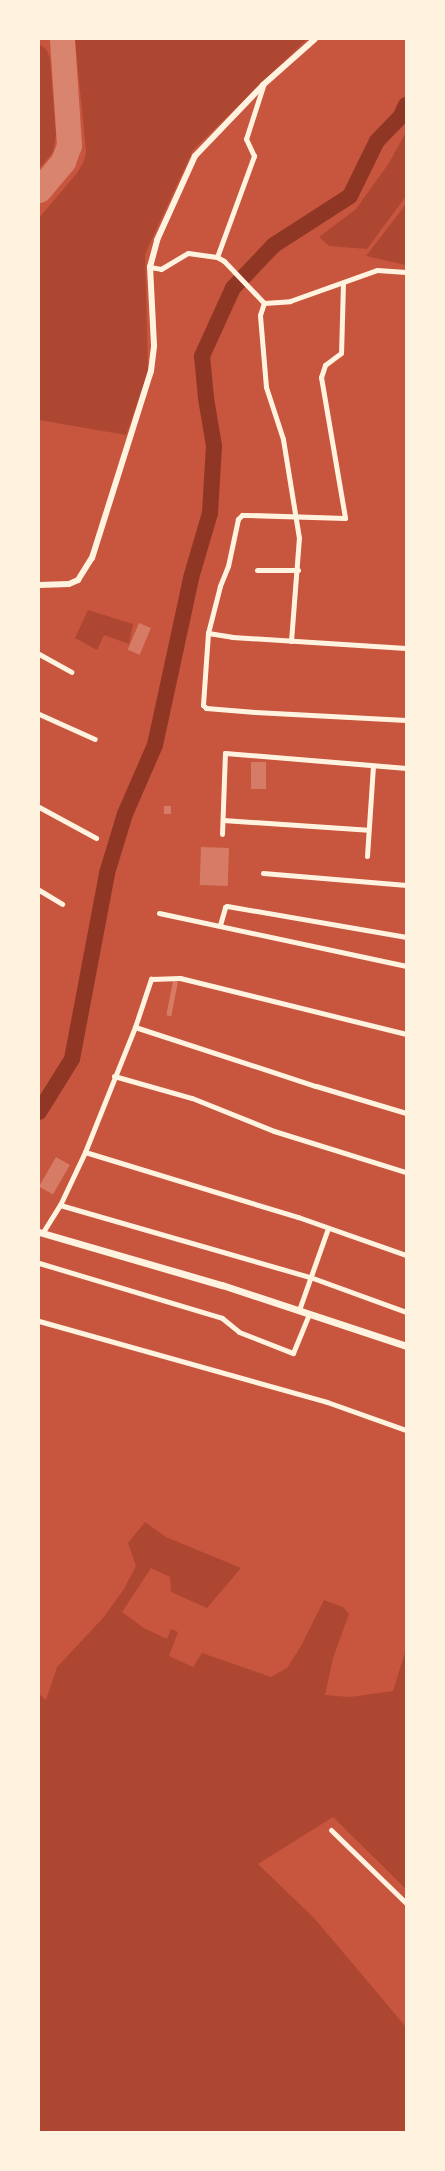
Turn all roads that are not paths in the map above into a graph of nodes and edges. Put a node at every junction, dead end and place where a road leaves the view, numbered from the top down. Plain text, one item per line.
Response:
1 (315, 39) edge
2 (263, 85) junction
3 (217, 257) junction
4 (150, 267) junction
5 (406, 272) edge
6 (344, 283) junction
7 (264, 303) junction
8 (296, 518) junction
9 (256, 570) dead end
10 (298, 570) junction
11 (39, 585) edge
12 (208, 633) junction
13 (292, 641) junction
14 (406, 648) edge
15 (39, 654) edge
16 (71, 672) dead end
17 (39, 714) edge
18 (406, 720) edge
19 (95, 739) dead end
20 (373, 766) junction
21 (406, 768) edge
22 (39, 806) edge
23 (223, 820) junction
24 (368, 830) junction
25 (222, 834) dead end
26 (96, 838) dead end
27 (367, 856) dead end
28 (263, 874) dead end
29 (406, 885) edge
30 (39, 890) edge
31 (62, 904) dead end
32 (158, 913) dead end
33 (220, 925) junction
34 (406, 937) edge
35 (406, 966) edge
36 (135, 1027) junction
37 (406, 1034) edge
38 (114, 1076) junction
39 (406, 1113) edge
40 (85, 1152) junction
41 (406, 1172) edge
42 (60, 1205) junction
43 (328, 1228) junction
44 (41, 1232) edge
45 (406, 1255) edge
46 (39, 1264) edge
47 (310, 1277) junction
48 (299, 1310) junction
49 (406, 1312) edge
50 (309, 1314) junction
51 (39, 1321) edge
52 (406, 1346) edge
53 (406, 1430) edge
54 (331, 1830) dead end
55 (406, 1903) edge

1 - 2 street
2 - 3 street
2 - 4 street
3 - 4 street
3 - 7 street
4 - 11 street
5 - 6 street
6 - 7 street
6 - 8 street
7 - 8 street
8 - 10 street
8 - 12 street
9 - 10 street
10 - 13 street
12 - 13 street
12 - 18 street
13 - 14 street
15 - 16 street
17 - 19 street
20 - 21 street
20 - 23 street
20 - 24 street
22 - 26 street
23 - 24 street
23 - 25 street
24 - 27 street
28 - 29 street
30 - 31 street
32 - 33 street
33 - 34 street
33 - 35 street
36 - 37 street
36 - 38 street
36 - 39 street
38 - 40 street
38 - 41 street
40 - 42 street
40 - 43 street
42 - 44 street
42 - 47 street
43 - 45 street
43 - 47 street
44 - 48 main road
46 - 50 street
47 - 48 street
47 - 49 street
48 - 50 main road
50 - 52 main road
51 - 53 street
54 - 55 street

